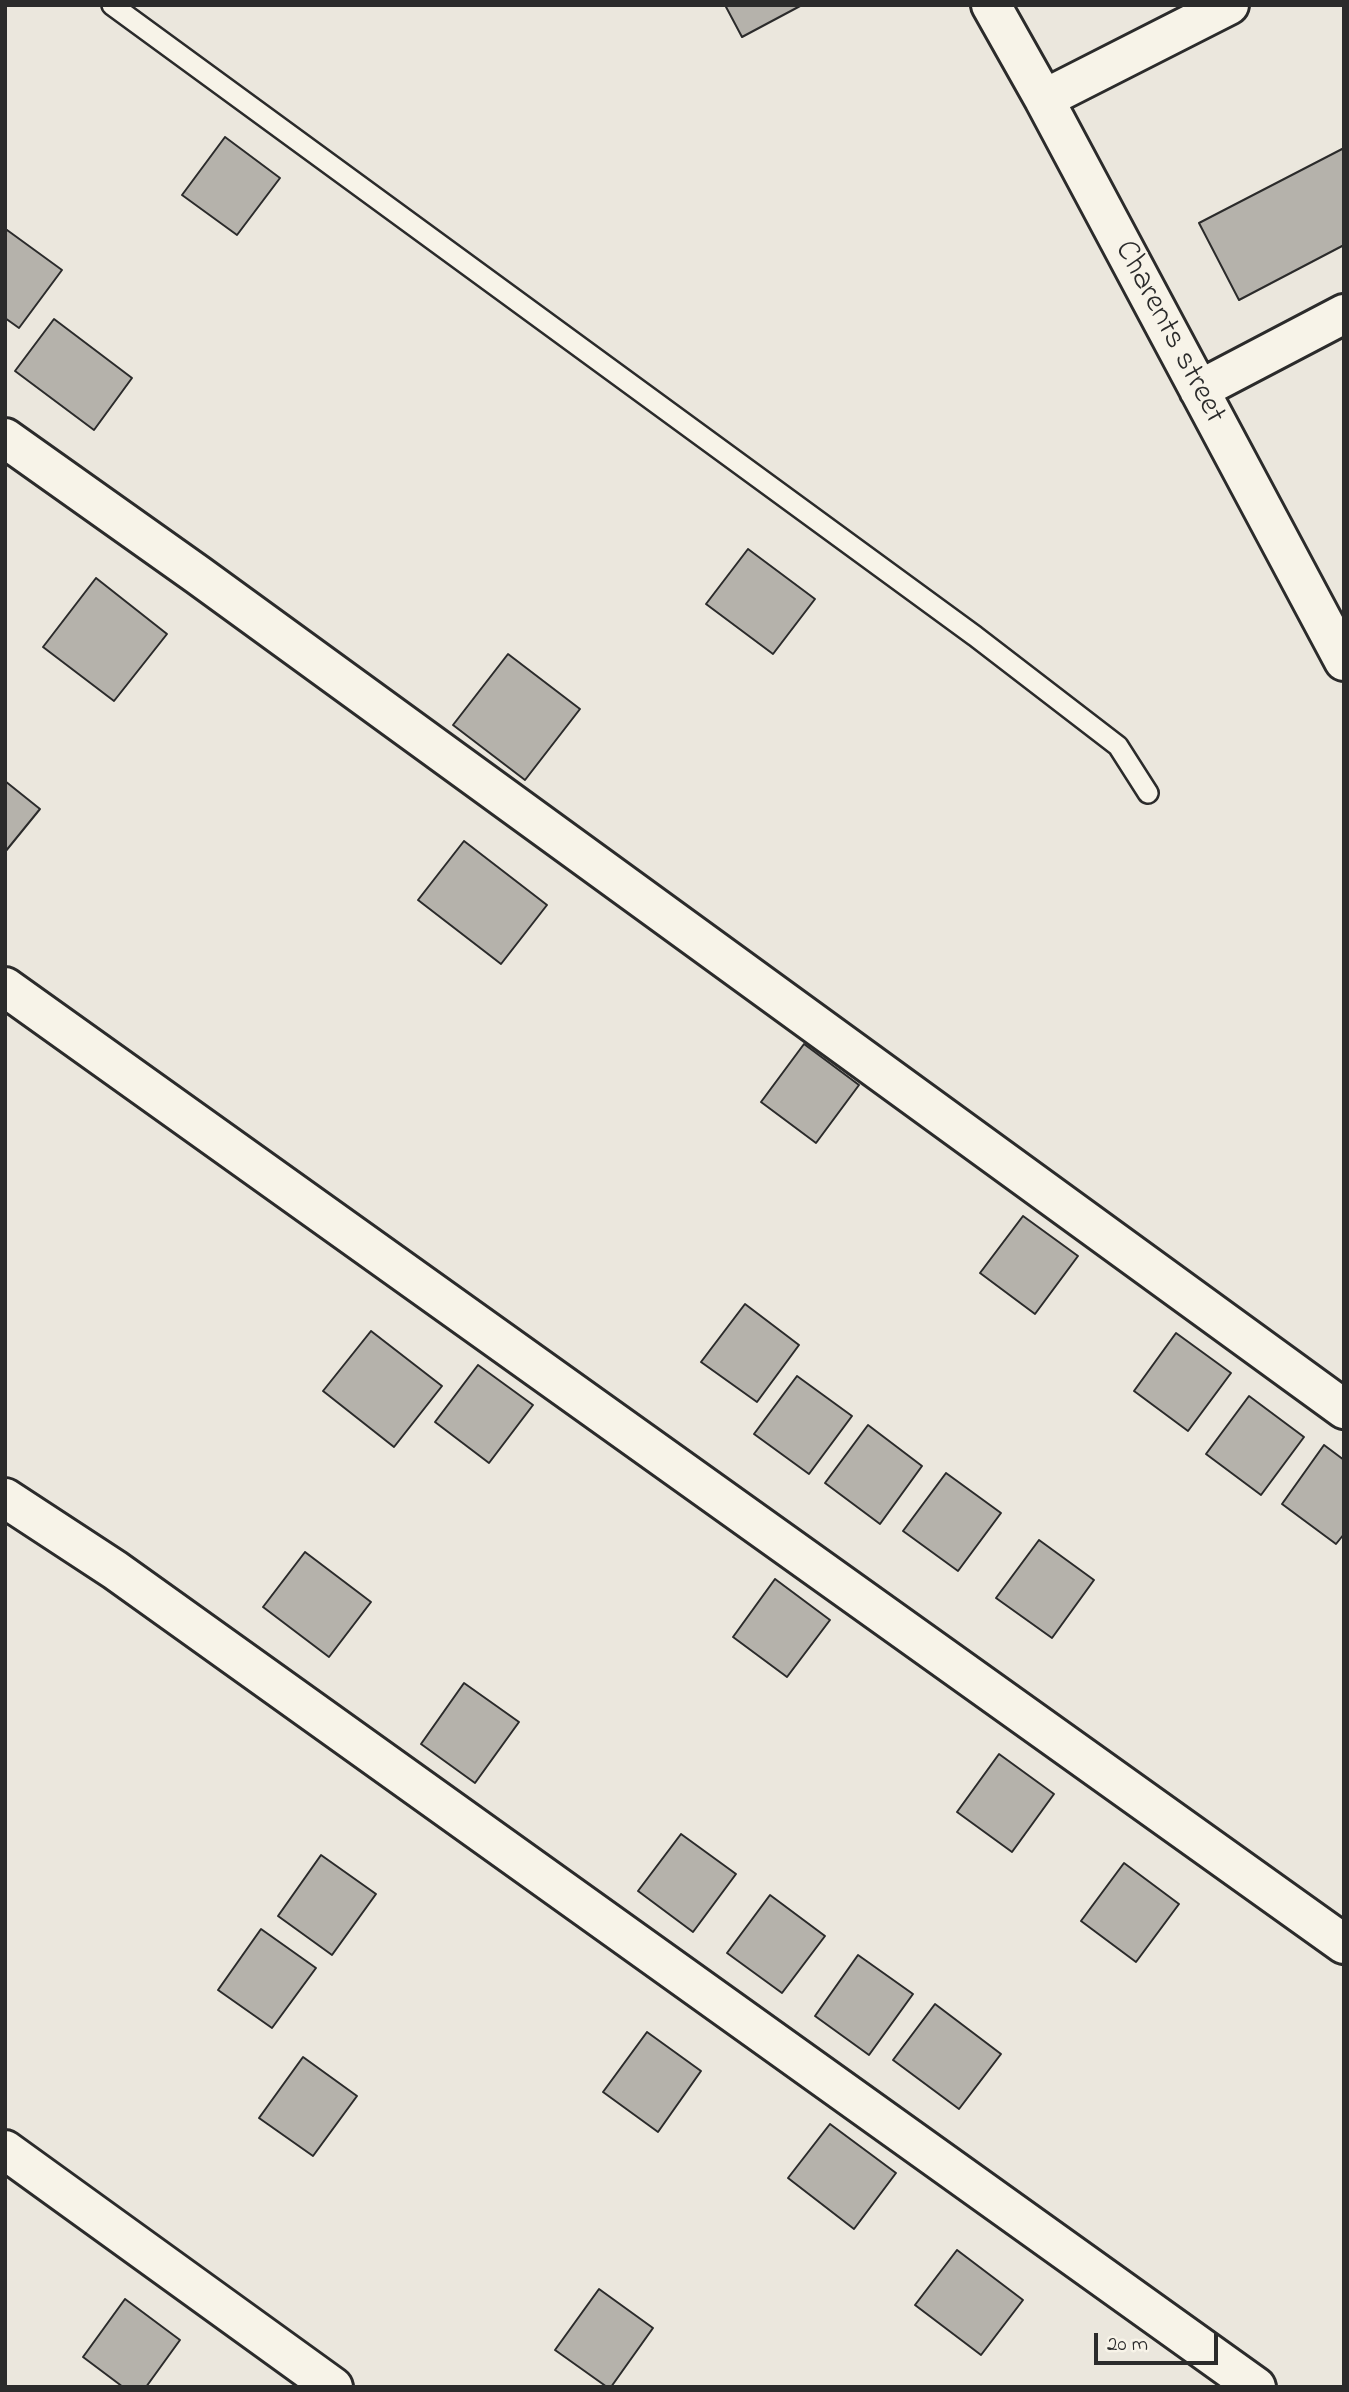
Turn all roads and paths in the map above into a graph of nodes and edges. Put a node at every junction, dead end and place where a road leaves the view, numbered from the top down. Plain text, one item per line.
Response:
1 (112, 5) edge
2 (991, 5) edge
3 (1229, 5) edge
4 (1044, 99) junction
5 (1344, 314) edge
6 (1199, 390) junction
7 (5, 438) edge
8 (1344, 661) edge
9 (1148, 793) dead end
10 (5, 987) edge
11 (1344, 1409) edge
12 (5, 1498) edge
13 (1344, 1944) edge
14 (5, 2150) edge
15 (333, 2387) edge
16 (1256, 2387) edge

1 - 9 lane
2 - 4 street, Charents street
3 - 4 street
4 - 6 street, Charents street
5 - 6 street
6 - 8 street, Charents street
7 - 11 street
10 - 13 street
12 - 16 street
14 - 15 street

